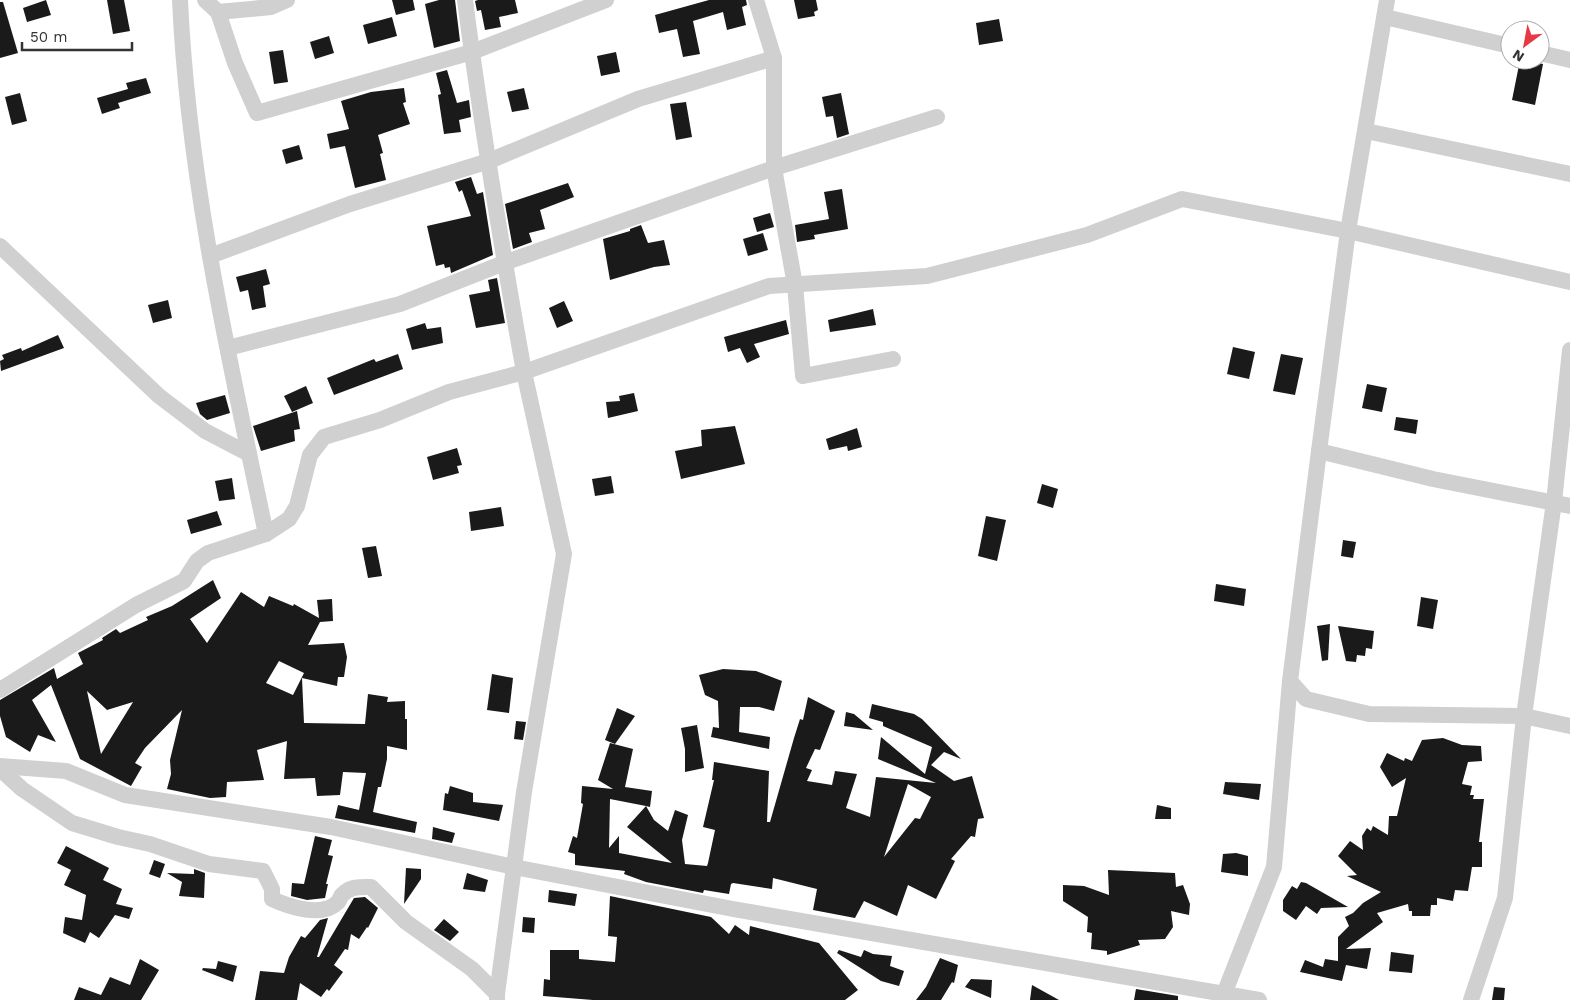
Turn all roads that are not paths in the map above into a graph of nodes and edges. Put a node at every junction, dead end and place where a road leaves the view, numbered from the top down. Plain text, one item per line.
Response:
1 (180, 0) edge
2 (205, 0) edge
3 (287, 0) edge
4 (465, 0) edge
5 (606, 0) edge
6 (756, 0) edge
7 (1387, 0) edge
8 (218, 12) junction
9 (1385, 17) junction
10 (1500, 44) edge
11 (472, 52) junction
12 (1550, 55) edge
13 (774, 58) junction
14 (1570, 60) edge
15 (938, 117) dead end
16 (1366, 131) junction
17 (489, 161) junction
18 (774, 168) junction
19 (1570, 174) edge
20 (1348, 231) junction
21 (0, 246) edge
22 (210, 256) junction
23 (504, 263) junction
24 (1570, 282) edge
25 (795, 285) junction
26 (228, 348) junction
27 (1570, 350) edge
28 (892, 359) dead end
29 (524, 372) junction
30 (1319, 451) junction
31 (249, 454) junction
32 (1562, 504) edge
33 (266, 534) junction
34 (1290, 681) junction
35 (0, 690) edge
36 (1524, 716) junction
37 (1570, 726) edge
38 (0, 767) edge
39 (514, 867) junction
40 (1224, 994) junction
41 (497, 997) edge
42 (1259, 1000) edge
43 (1471, 1000) edge

1 - 22 street
2 - 8 street
3 - 8 street
4 - 11 street
5 - 11 street
6 - 13 street
7 - 9 street
8 - 11 street
9 - 10 street
9 - 16 street
11 - 17 street
12 - 14 street
13 - 17 street
13 - 18 street
15 - 18 street
16 - 19 street
16 - 20 street
17 - 22 street
17 - 23 street
18 - 23 street
18 - 25 street
20 - 24 street
20 - 25 street
20 - 30 street
21 - 31 street
22 - 26 street
23 - 26 street
23 - 29 street
25 - 28 street
25 - 29 street
26 - 31 street
27 - 32 street
29 - 33 street
29 - 39 street
30 - 32 street
30 - 34 street
31 - 33 street
32 - 36 street
33 - 35 street
34 - 36 street
34 - 40 street
36 - 37 street
36 - 43 street
38 - 39 street
38 - 41 street
39 - 40 street
39 - 41 street
40 - 42 street

